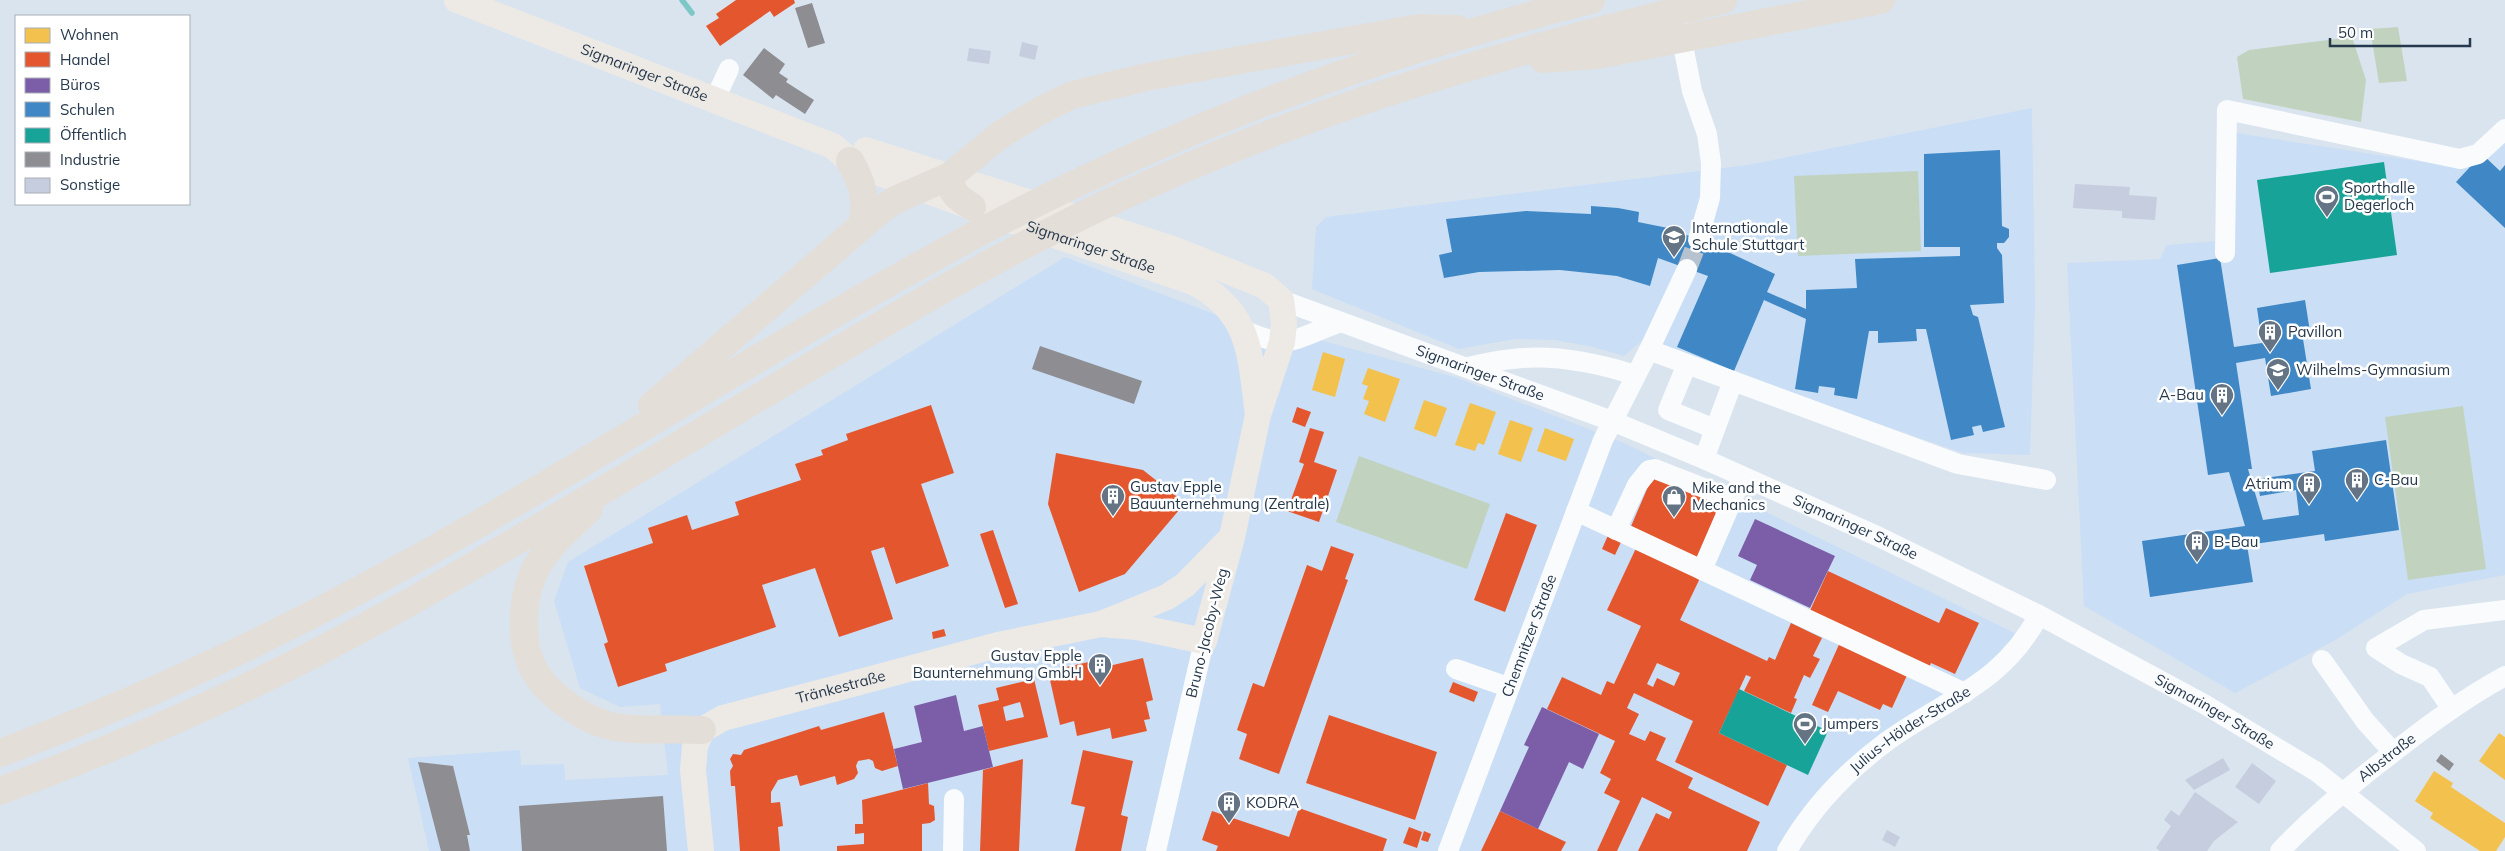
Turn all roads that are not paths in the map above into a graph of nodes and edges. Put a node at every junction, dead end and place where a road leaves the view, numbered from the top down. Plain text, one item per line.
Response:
1 (457, 0) edge
2 (1590, 0) edge
3 (1880, 0) edge
4 (1685, 12) edge
5 (1484, 29) junction
6 (729, 69) dead end
7 (715, 99) junction
8 (2505, 129) edge
9 (841, 154) junction
10 (950, 176) junction
11 (920, 187) junction
12 (972, 207) junction
13 (862, 225) junction
14 (1698, 240) tunnel mouth
15 (2225, 253) dead end
16 (1687, 269) tunnel mouth
17 (1281, 300) junction
18 (1339, 323) junction
19 (1243, 330) junction
20 (1282, 342) junction
21 (1649, 350) junction
22 (1687, 364) junction
23 (1468, 367) junction
24 (1635, 374) junction
25 (1733, 381) junction
26 (1258, 415) junction
27 (1612, 421) junction
28 (1715, 429) junction
29 (596, 454) junction
30 (1704, 459) junction
31 (1742, 476) junction
32 (2046, 480) dead end
33 (614, 484) junction
34 (1732, 499) junction
35 (1576, 511) junction
36 (1616, 530) junction
37 (1232, 537) junction
38 (1702, 570) junction
39 (2505, 610) edge
40 (2039, 615) junction
41 (1101, 624) junction
42 (1204, 641) junction
43 (2322, 660) dead end
44 (1456, 669) dead end
45 (2505, 676) edge
46 (1508, 687) junction
47 (1964, 693) junction
48 (2451, 708) junction
49 (702, 730) junction
50 (2393, 752) junction
51 (0, 753) edge
52 (0, 791) edge
53 (2344, 792) junction
54 (954, 800) dead end
55 (701, 851) edge
56 (952, 851) edge
57 (1156, 851) edge
58 (1448, 851) edge
59 (1787, 851) edge
60 (2280, 851) edge
61 (2416, 851) edge

1 - 7 main road, Sigmaringer Straße
2 - 5 highway
3 - 4 highway
4 - 14 street
4 - 33 highway
5 - 10 highway
5 - 29 highway
6 - 7 street
7 - 9 main road, Sigmaringer Straße
8 - 15 street
9 - 10 main road, Sigmaringer Straße
9 - 11 main road, Sigmaringer Straße
9 - 13 highway
10 - 11 highway
10 - 12 highway
10 - 17 main road, Sigmaringer Straße
11 - 12 main road, Sigmaringer Straße
11 - 13 highway
12 - 19 main road, Sigmaringer Straße
13 - 29 highway
16 - 21 street, Chemnitzer Straße
17 - 18 street, Sigmaringer Straße
17 - 20 main road, Bruno-Jacoby-Weg
18 - 20 street
18 - 23 street, Sigmaringer Straße
19 - 20 street
19 - 26 main road, Bruno-Jacoby-Weg
20 - 26 main road, Bruno-Jacoby-Weg
21 - 22 street
21 - 24 street, Chemnitzer Straße
22 - 25 street
22 - 28 street
23 - 24 street
23 - 27 street, Sigmaringer Straße
24 - 27 street, Chemnitzer Straße
25 - 28 street
25 - 32 street
26 - 37 main road, Bruno-Jacoby-Weg
27 - 30 street, Sigmaringer Straße
27 - 35 street, Chemnitzer Straße
28 - 30 street
29 - 51 highway
30 - 31 street, Sigmaringer Straße
31 - 34 street
31 - 40 street, Sigmaringer Straße
33 - 49 highway
33 - 52 highway
34 - 36 street
34 - 38 street
35 - 36 street
35 - 46 street, Chemnitzer Straße
36 - 38 street
37 - 41 main road, Tränkestraße
37 - 42 main road, Bruno-Jacoby-Weg
38 - 47 street
39 - 48 street
40 - 47 street, Julius-Hölder-Straße
40 - 53 street, Sigmaringer Straße
41 - 42 main road, Tränkestraße
41 - 49 main road, Tränkestraße
42 - 57 street, Bruno-Jacoby-Weg
43 - 50 street
44 - 46 street
45 - 48 street, Albstraße
46 - 58 street, Chemnitzer Straße
47 - 59 street, Julius-Hölder-Straße
48 - 50 street, Albstraße
49 - 55 main road
50 - 53 street, Albstraße
53 - 60 street, Albstraße
53 - 61 street, Sigmaringer Straße
54 - 56 street

